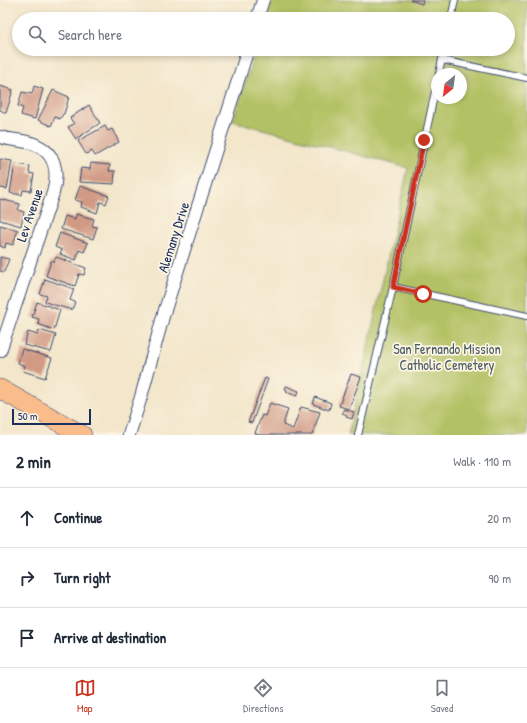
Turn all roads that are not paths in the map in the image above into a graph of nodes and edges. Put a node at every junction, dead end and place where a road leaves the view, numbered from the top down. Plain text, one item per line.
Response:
1 (263, 0) edge
2 (455, 0) edge
3 (259, 12) edge
4 (452, 12) edge
5 (246, 56) edge
6 (443, 56) edge
7 (442, 60) junction
8 (440, 68) edge
9 (527, 78) edge
10 (432, 104) edge
11 (0, 137) edge
12 (393, 287) junction
13 (527, 316) edge
14 (0, 351) edge
15 (0, 389) edge
16 (82, 435) edge
17 (129, 435) edge
18 (358, 435) edge

1 - 3 street
2 - 4 lane
5 - 17 street, Alemany Drive
6 - 7 lane
7 - 8 lane
7 - 9 lane
10 - 12 lane
11 - 14 street, Lev Avenue
12 - 13 lane
12 - 18 lane
15 - 16 main road

